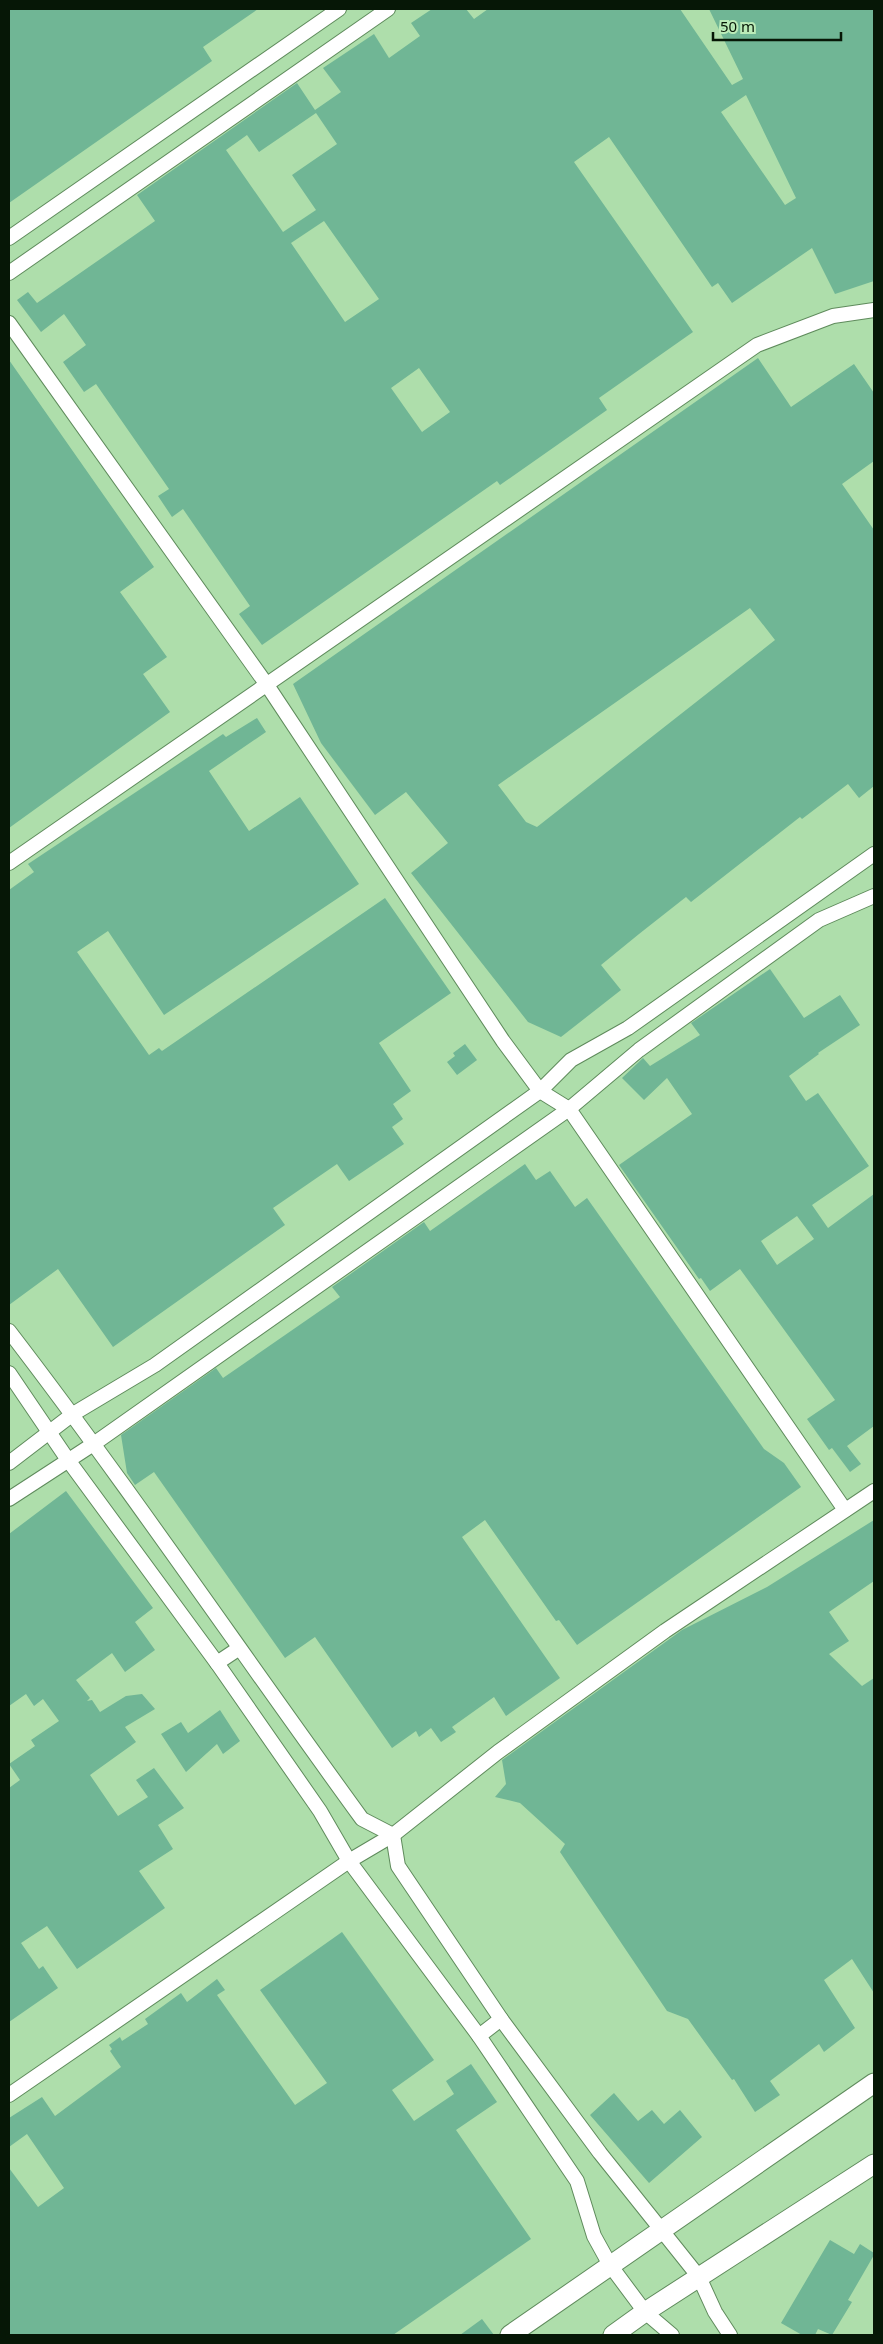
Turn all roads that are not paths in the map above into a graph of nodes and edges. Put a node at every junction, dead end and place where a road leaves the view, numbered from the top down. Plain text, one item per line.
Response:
1 (339, 9) edge
2 (386, 9) edge
3 (9, 238) edge
4 (9, 273) edge
5 (874, 310) edge
6 (9, 323) edge
7 (267, 685) junction
8 (874, 854) edge
9 (9, 863) edge
10 (874, 896) edge
11 (540, 1090) junction
12 (569, 1109) junction
13 (9, 1331) edge
14 (9, 1373) edge
15 (73, 1414) junction
16 (50, 1431) junction
17 (94, 1443) junction
18 (68, 1460) junction
19 (9, 1463) edge
20 (874, 1491) edge
21 (9, 1499) edge
22 (845, 1510) junction
23 (238, 1649) junction
24 (217, 1663) junction
25 (394, 1835) junction
26 (349, 1861) junction
27 (501, 2019) junction
28 (479, 2036) junction
29 (874, 2083) edge
30 (9, 2095) edge
31 (874, 2164) edge
32 (662, 2229) junction
33 (610, 2265) junction
34 (699, 2277) junction
35 (645, 2312) junction
36 (510, 2335) edge
37 (614, 2335) edge
38 (672, 2335) edge
39 (730, 2335) edge

1 - 3 street
2 - 4 street
5 - 7 street
6 - 7 street
7 - 9 street
7 - 11 street
8 - 11 street
10 - 12 street
11 - 12 street
11 - 15 street
12 - 17 street
12 - 22 street
13 - 15 street
14 - 16 street
15 - 16 street
15 - 17 street
16 - 18 street
16 - 19 street
17 - 18 street
17 - 23 street
18 - 21 street
18 - 24 street
20 - 22 street
22 - 25 street
23 - 24 street
23 - 25 street
24 - 26 street
25 - 26 street
25 - 27 street
26 - 28 street
26 - 30 street
27 - 28 street
27 - 32 street
28 - 33 street
29 - 32 street
31 - 34 street
32 - 33 street
32 - 34 street
33 - 35 street
33 - 36 street
34 - 35 street
34 - 39 street
35 - 37 street
35 - 38 street

